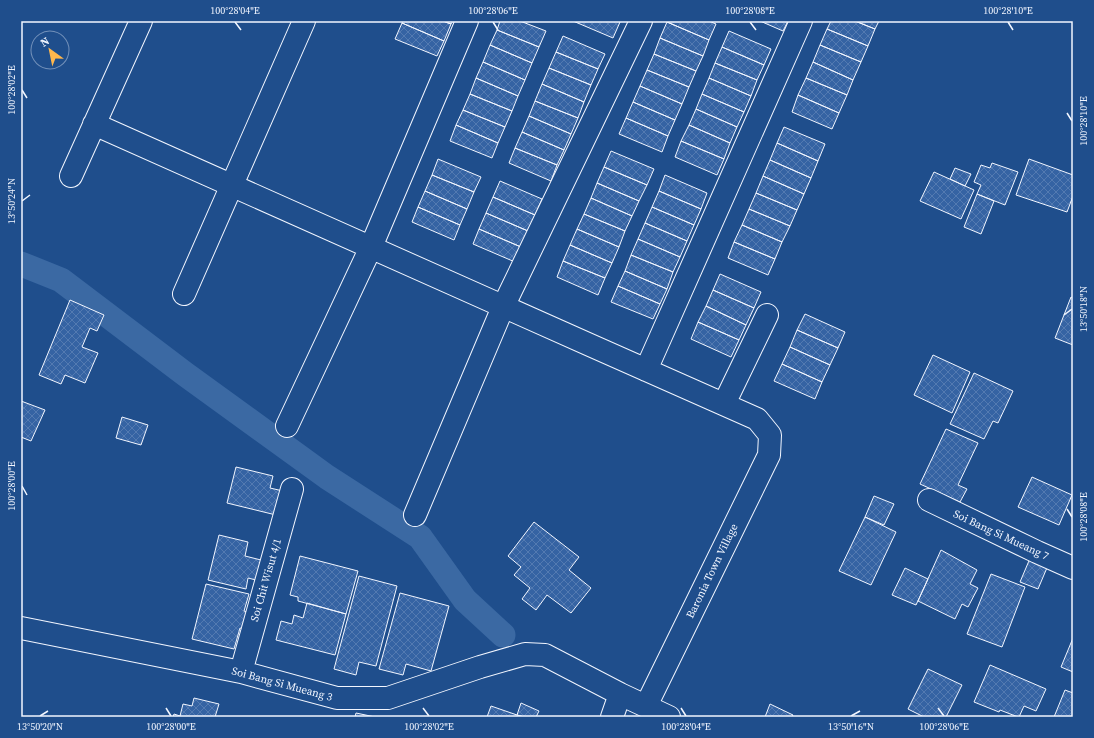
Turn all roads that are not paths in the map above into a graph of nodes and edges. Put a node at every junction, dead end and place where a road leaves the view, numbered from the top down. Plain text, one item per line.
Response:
1 (141, 21) edge
2 (304, 21) edge
3 (467, 21) edge
4 (641, 21) edge
5 (801, 21) edge
6 (94, 124) junction
7 (71, 176) dead end
8 (232, 185) junction
9 (371, 247) junction
10 (184, 294) dead end
11 (503, 306) junction
12 (768, 315) dead end
13 (646, 370) junction
14 (724, 404) junction
15 (287, 426) dead end
16 (292, 489) dead end
17 (929, 500) dead end
18 (415, 515) dead end
19 (1073, 568) edge
20 (21, 628) edge
21 (241, 672) junction
22 (620, 694) junction
23 (646, 706) junction
24 (612, 717) edge
25 (669, 717) edge

1 - 6 street
2 - 8 street
3 - 9 street
4 - 11 street
5 - 13 street
6 - 7 street
6 - 8 street
8 - 9 street
8 - 10 street
9 - 11 street
9 - 15 street
11 - 13 street
11 - 18 street
12 - 14 street
13 - 14 street
14 - 23 street, Baronia Town Village
16 - 21 street, Soi Chit Wisut 4/1
17 - 19 street, Soi Bang Si Mueang 7
20 - 21 street, Soi Bang Si Mueang 3
21 - 22 street, Soi Bang Si Mueang 3
22 - 23 street, Soi Bang Si Mueang 3
22 - 24 street
23 - 25 street, Soi Bang Si Mueang 3

